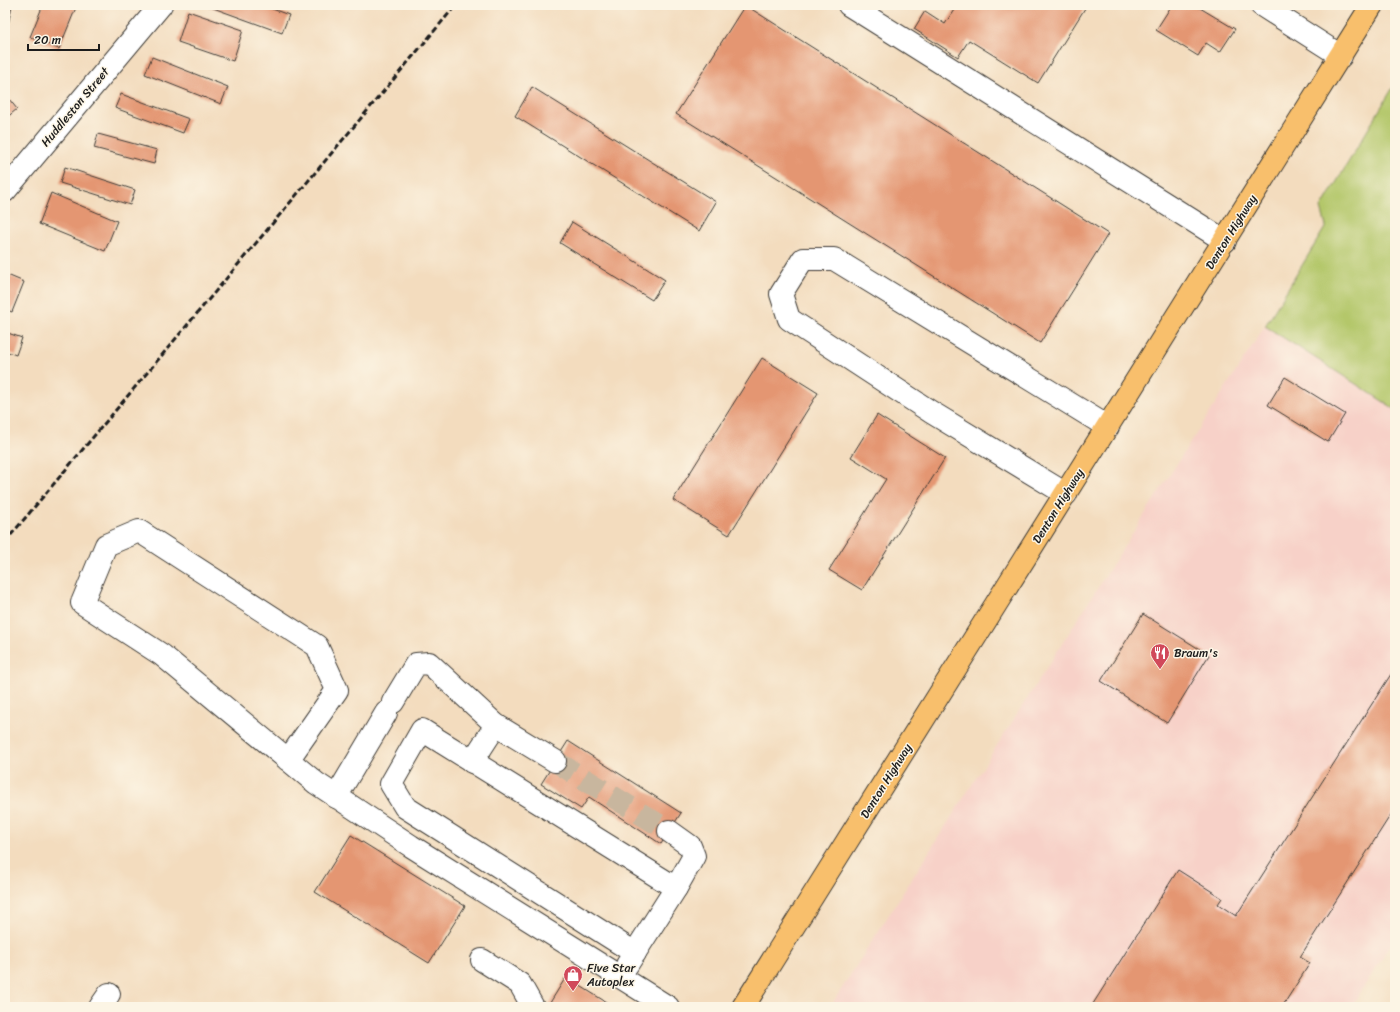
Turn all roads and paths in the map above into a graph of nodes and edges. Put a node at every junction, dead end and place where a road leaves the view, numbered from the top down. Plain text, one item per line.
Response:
1 (161, 5) edge
2 (849, 5) edge
3 (1261, 5) edge
4 (1372, 5) edge
5 (1341, 56) junction
6 (5, 191) edge
7 (1225, 241) junction
8 (1108, 427) junction
9 (1066, 494) junction
10 (496, 725) junction
11 (288, 760) junction
12 (555, 761) tunnel mouth
13 (472, 762) junction
14 (336, 797) junction
15 (669, 831) tunnel mouth
16 (676, 888) junction
17 (635, 953) junction
18 (482, 960) dead end
19 (620, 977) junction
20 (533, 1007) edge
21 (668, 1007) edge
22 (743, 1007) edge

1 - 6 street, Huddleston Street
2 - 7 street
3 - 5 street
4 - 5 main road, Denton Highway
5 - 7 main road, Denton Highway
7 - 8 main road, Denton Highway
8 - 9 main road, Denton Highway
8 - 9 street
9 - 22 main road, Denton Highway
10 - 12 street
10 - 13 street
10 - 14 street
11 - 11 street
11 - 14 street
13 - 16 street
13 - 17 street
14 - 19 street
15 - 16 street
16 - 17 street
17 - 19 street
18 - 20 street
19 - 21 street

